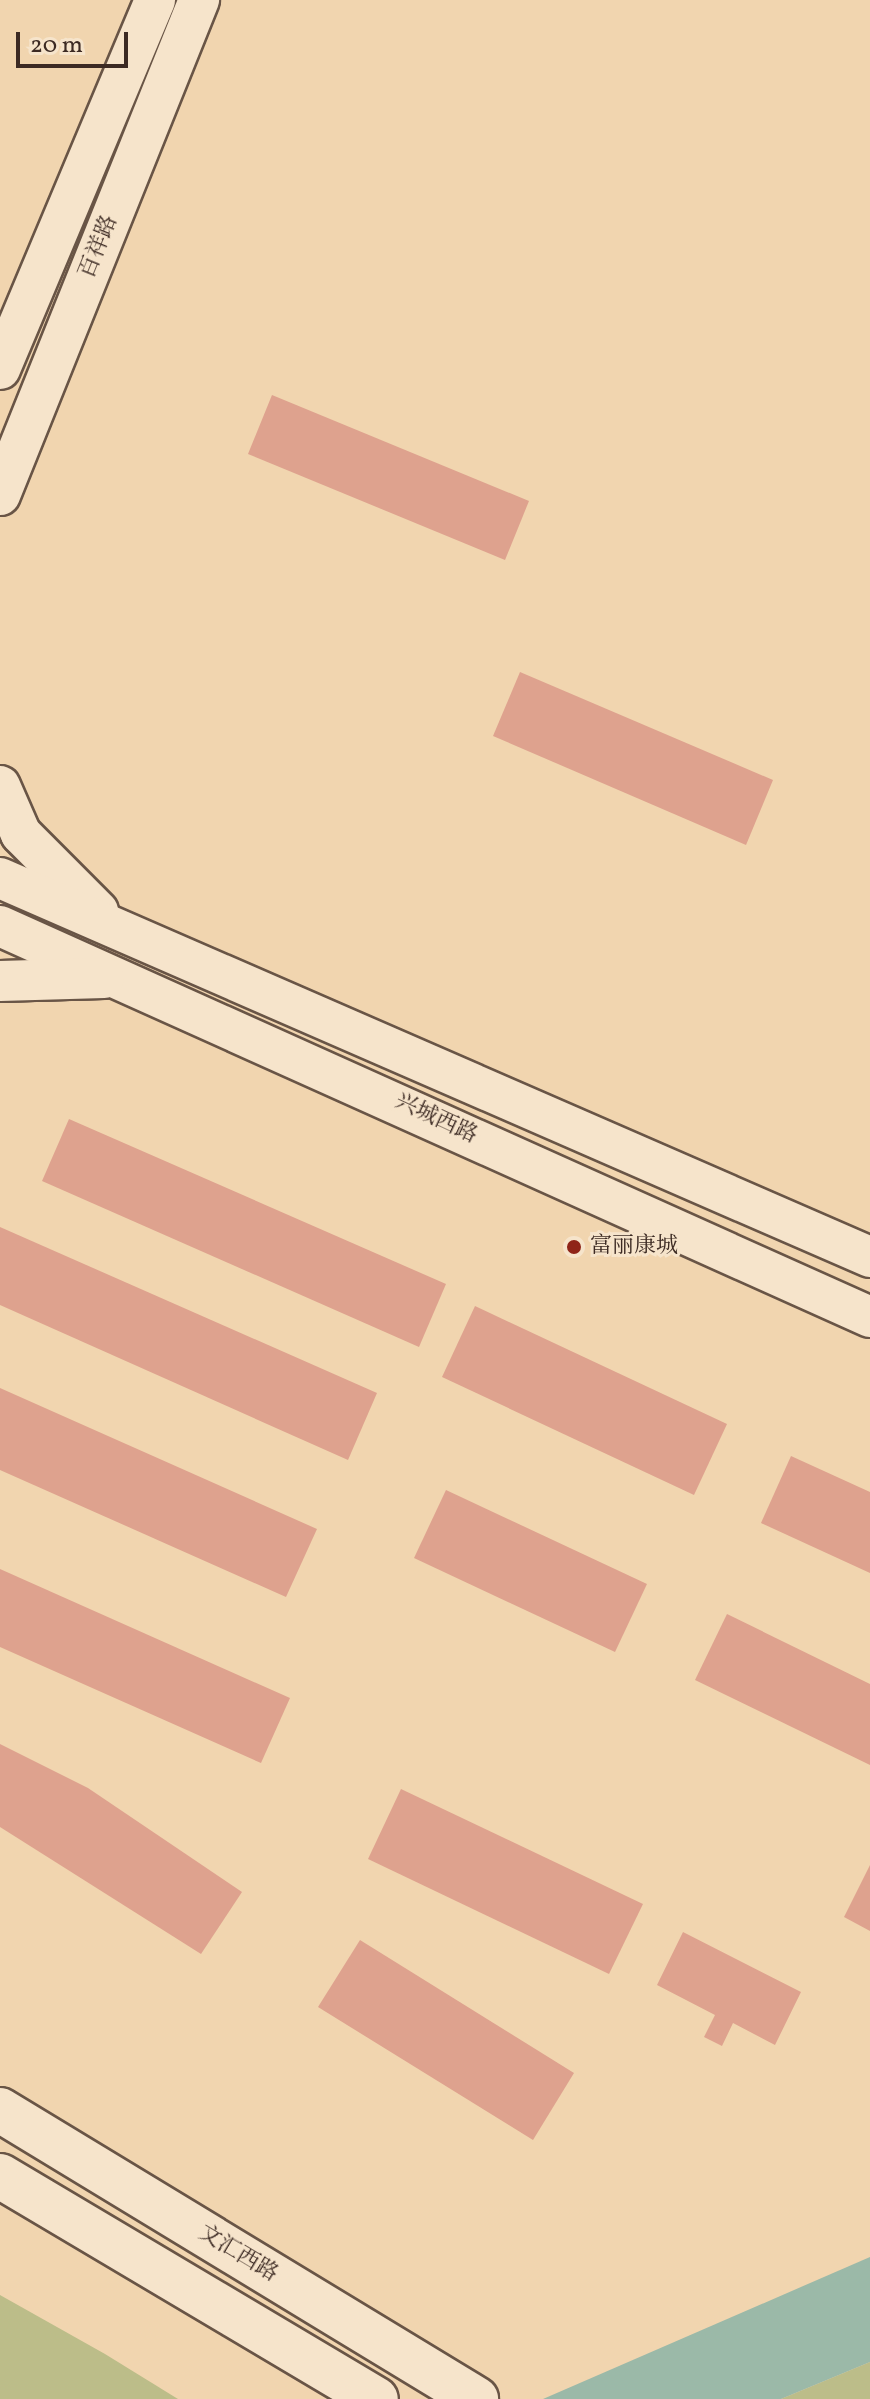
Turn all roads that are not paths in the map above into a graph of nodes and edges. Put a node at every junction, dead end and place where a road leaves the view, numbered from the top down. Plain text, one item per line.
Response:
1 (155, 0) edge
2 (199, 0) edge
3 (0, 369) edge
4 (0, 495) edge
5 (0, 786) edge
6 (0, 878) edge
7 (0, 926) edge
8 (115, 928) junction
9 (128, 979) junction
10 (0, 981) edge
11 (870, 1257) edge
12 (870, 1317) edge
13 (0, 2110) edge
14 (0, 2176) edge
15 (376, 2399) edge
16 (476, 2399) edge

1 - 3 street, 百祥路
2 - 4 street, 百祥路
5 - 8 street
6 - 8 street, 兴城西路
7 - 9 street, 兴城西路
8 - 11 street, 兴城西路
9 - 10 street
9 - 12 street, 兴城西路
13 - 16 main road, 文汇西路
14 - 15 main road

